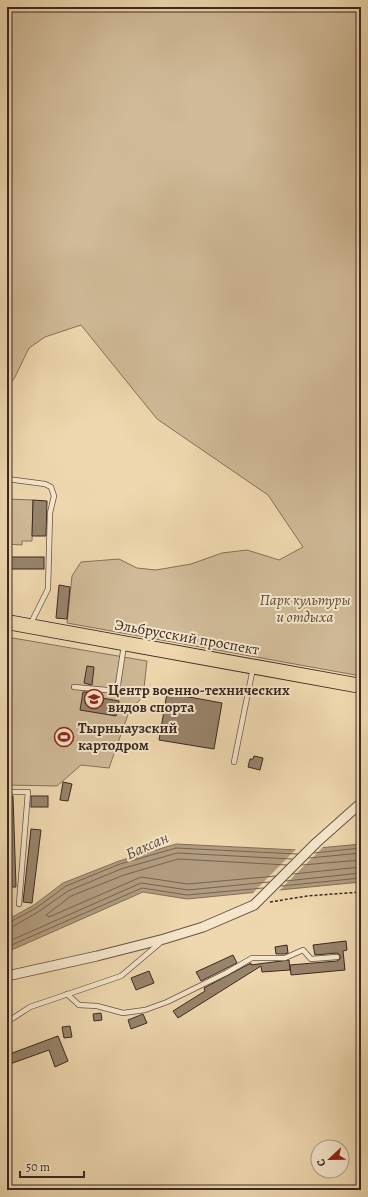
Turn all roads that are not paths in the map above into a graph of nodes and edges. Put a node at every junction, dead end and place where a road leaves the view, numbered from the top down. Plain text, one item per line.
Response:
1 (7, 479) edge
2 (7, 622) edge
3 (29, 626) junction
4 (124, 644) junction
5 (253, 667) junction
6 (361, 686) edge
7 (74, 687) dead end
8 (234, 762) dead end
9 (7, 792) edge
10 (361, 803) edge
11 (19, 904) dead end
12 (164, 939) junction
13 (337, 957) dead end
14 (7, 976) edge
15 (67, 994) junction
16 (7, 1022) edge

1 - 3 lane
2 - 3 main road, Эльбрусский проспект
3 - 4 main road, Эльбрусский проспект
4 - 5 main road, Эльбрусский проспект
4 - 7 lane
5 - 6 main road, Эльбрусский проспект
5 - 8 lane
9 - 11 lane
10 - 12 street
12 - 14 street
12 - 15 lane
13 - 15 lane
15 - 16 lane

